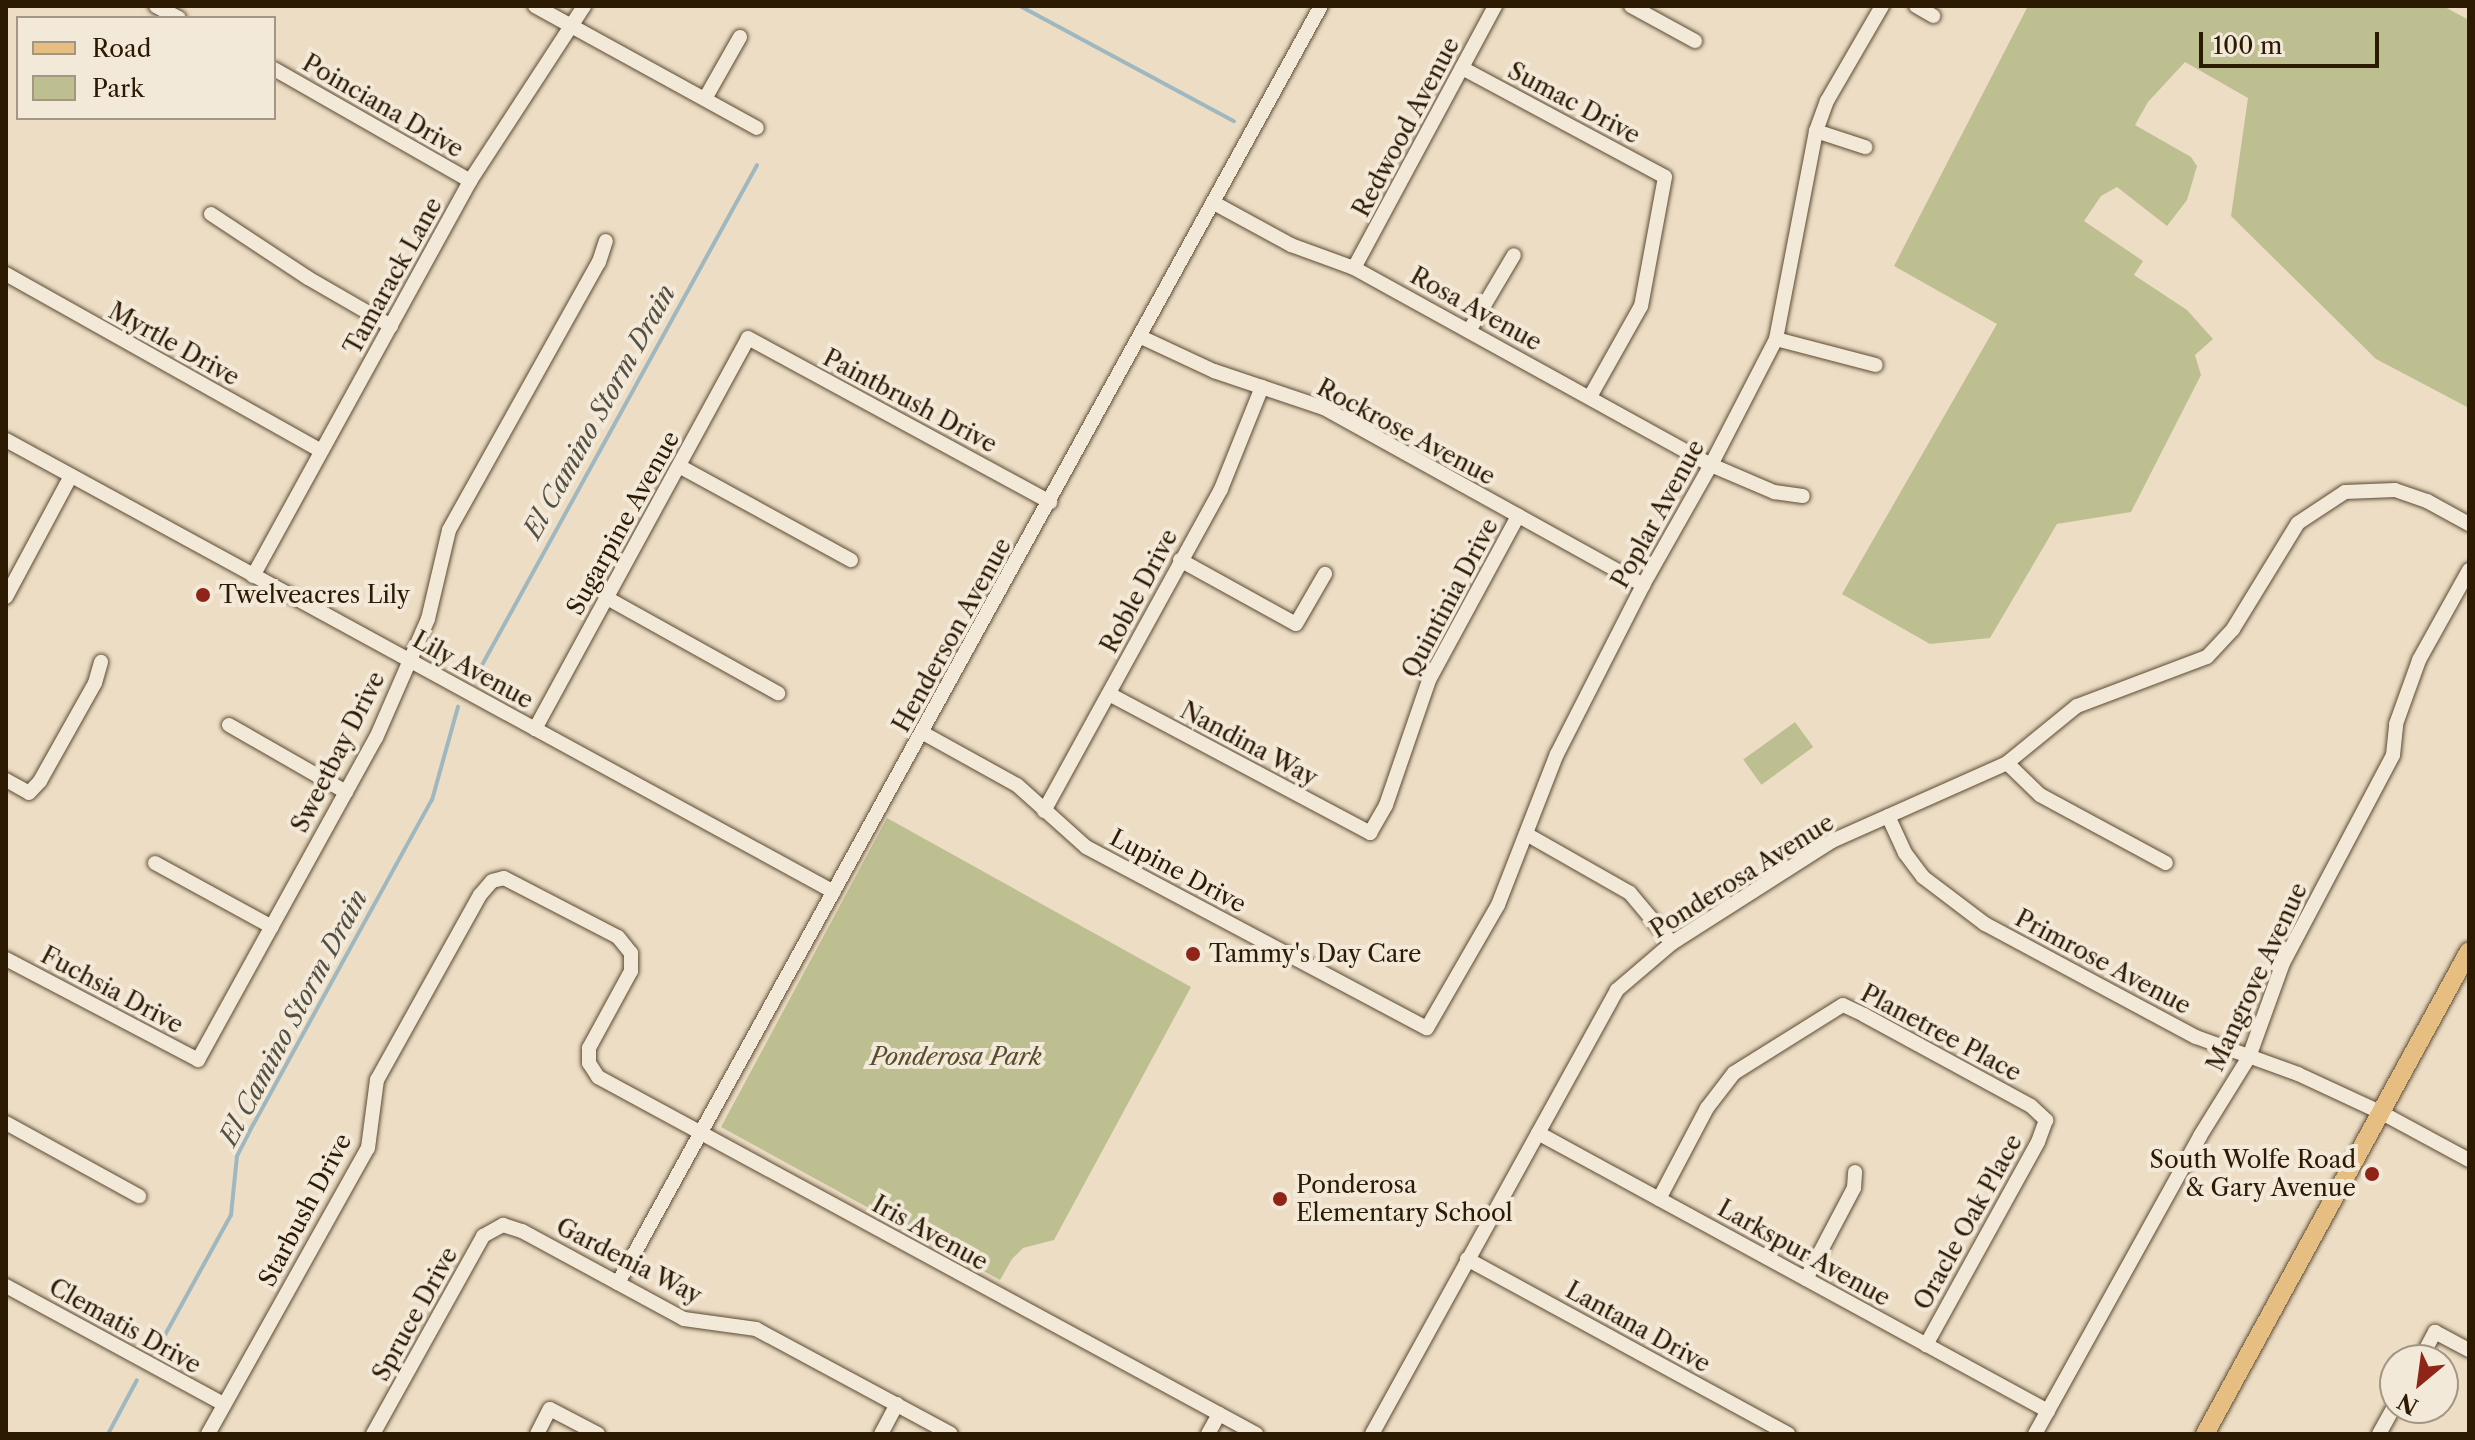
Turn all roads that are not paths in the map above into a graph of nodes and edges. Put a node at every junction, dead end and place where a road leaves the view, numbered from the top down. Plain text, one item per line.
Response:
1 (156, 6) edge
2 (535, 6) edge
3 (584, 6) edge
4 (1321, 6) edge
5 (1495, 6) edge
6 (1631, 6) edge
7 (1882, 6) edge
8 (1916, 6) edge
9 (175, 16) edge
10 (1933, 16) dead end
11 (571, 26) junction
12 (740, 37) dead end
13 (1695, 41) dead end
14 (1462, 68) junction
15 (276, 70) edge
16 (706, 97) junction
17 (757, 128) dead end
18 (1816, 131) junction
19 (1865, 147) dead end
20 (470, 181) junction
21 (1214, 203) junction
22 (211, 214) dead end
23 (606, 241) dead end
24 (1514, 255) dead end
25 (1354, 268) junction
26 (6, 274) edge
27 (391, 326) junction
28 (1469, 331) junction
29 (1141, 337) junction
30 (748, 338) joint
31 (1776, 339) junction
32 (1876, 365) dead end
33 (1262, 387) junction
34 (1590, 397) junction
35 (6, 440) edge
36 (321, 451) junction
37 (1711, 465) junction
38 (679, 466) junction
39 (71, 476) junction
40 (1803, 496) dead end
41 (1050, 502) junction
42 (1518, 516) junction
43 (2469, 524) edge
44 (851, 560) dead end
45 (1180, 560) junction
46 (2469, 570) edge
47 (1325, 574) dead end
48 (253, 576) junction
49 (1643, 585) junction
50 (6, 597) edge
51 (607, 598) junction
52 (408, 660) junction
53 (101, 662) dead end
54 (778, 693) dead end
55 (1109, 694) junction
56 (229, 725) dead end
57 (535, 729) junction
58 (923, 733) junction
59 (2007, 763) junction
60 (6, 780) edge
61 (346, 792) junction
62 (1044, 811) junction
63 (1888, 816) junction
64 (1370, 833) joint
65 (1528, 835) junction
66 (155, 863) dead end
67 (2166, 863) dead end
68 (498, 879) joint
69 (834, 892) junction
70 (272, 927) junction
71 (1672, 943) junction
72 (2469, 951) edge
73 (6, 959) edge
74 (1427, 1028) joint
75 (2249, 1057) junction
76 (198, 1060) joint
77 (2382, 1113) junction
78 (2046, 1120) joint
79 (6, 1123) edge
80 (1538, 1133) junction
81 (701, 1134) junction
82 (2469, 1160) edge
83 (1855, 1172) dead end
84 (139, 1196) dead end
85 (1659, 1199) junction
86 (503, 1225) joint
87 (1467, 1259) junction
88 (1806, 1279) junction
89 (618, 1283) junction
90 (6, 1286) edge
91 (2429, 1344) edge
92 (2458, 1344) edge
93 (1926, 1345) junction
94 (223, 1404) junction
95 (897, 1404) junction
96 (2048, 1411) junction
97 (1219, 1414) junction
98 (208, 1434) edge
99 (373, 1434) edge
100 (537, 1434) edge
101 (598, 1434) edge
102 (881, 1434) edge
103 (951, 1434) edge
104 (1208, 1434) edge
105 (1256, 1434) edge
106 (1372, 1434) edge
107 (1788, 1434) edge
108 (2035, 1434) edge
109 (2205, 1434) edge

1 - 9 street
2 - 11 street
3 - 11 street, Tamarack Lane
4 - 21 street, Henderson Avenue
5 - 14 street, Redwood Avenue
6 - 13 street
7 - 18 street, Poplar Avenue
8 - 10 street
11 - 16 street
11 - 20 street, Tamarack Lane
12 - 16 street
14 - 25 street, Redwood Avenue
14 - 34 street, Sumac Drive
15 - 20 street, Poinciana Drive
16 - 17 street
18 - 19 street
18 - 31 street, Poplar Avenue
20 - 27 street, Tamarack Lane
21 - 25 street, Rosa Avenue
21 - 29 street, Henderson Avenue
22 - 27 street
23 - 52 street, Sweetbay Drive
24 - 28 street
25 - 28 street, Rosa Avenue
26 - 36 street, Myrtle Drive
27 - 36 street, Tamarack Lane
28 - 34 street, Rosa Avenue
29 - 33 street, Rockrose Avenue
29 - 41 street, Henderson Avenue
30 - 38 street, Sugarpine Avenue
30 - 41 street, Paintbrush Drive
31 - 32 street
31 - 37 street, Poplar Avenue
33 - 42 street, Rockrose Avenue
33 - 45 street, Roble Drive
34 - 37 street, Rosa Avenue
35 - 39 street, Lily Avenue
36 - 48 street, Tamarack Lane
37 - 40 street, Rosa Avenue
37 - 49 street, Poplar Avenue
38 - 44 street
38 - 51 street, Sugarpine Avenue
39 - 48 street, Lily Avenue
39 - 50 street
41 - 58 street, Henderson Avenue
42 - 49 street, Rockrose Avenue
42 - 64 street, Quintinia Drive
43 - 59 street, Ponderosa Avenue
45 - 47 street
45 - 55 street, Roble Drive
46 - 75 street, Mangrove Avenue
48 - 52 street, Lily Avenue
49 - 65 street, Poplar Avenue
51 - 54 street
51 - 57 street, Sugarpine Avenue
52 - 57 street, Lily Avenue
52 - 61 street, Sweetbay Drive
53 - 60 street
55 - 62 street, Roble Drive
55 - 64 street, Nandina Way
56 - 61 street
57 - 69 street, Lily Avenue
58 - 62 street, Lupine Drive
58 - 69 street, Henderson Avenue
59 - 63 street, Ponderosa Avenue
59 - 67 street
61 - 70 street, Sweetbay Drive
62 - 74 street, Lupine Drive
63 - 71 street, Ponderosa Avenue
63 - 75 street, Primrose Avenue
65 - 71 street
65 - 74 street, Poplar Avenue
66 - 70 street
68 - 81 street, Iris Avenue
68 - 94 street, Starbush Drive
69 - 81 street, Henderson Avenue
70 - 76 street, Sweetbay Drive
71 - 80 street, Ponderosa Avenue
72 - 77 main road
73 - 76 street, Fuchsia Drive
75 - 77 street, Primrose Avenue
75 - 96 street, Mangrove Avenue
77 - 82 street, Primrose Avenue
77 - 109 main road
78 - 85 street, Planetree Place
78 - 93 street, Oracle Oak Place
79 - 84 street
80 - 85 street, Larkspur Avenue
80 - 87 street, Ponderosa Avenue
81 - 89 street, Henderson Avenue
81 - 97 street, Iris Avenue
83 - 88 street
85 - 88 street, Larkspur Avenue
86 - 89 street, Gardenia Way
86 - 99 street, Spruce Drive
87 - 106 street, Ponderosa Avenue
87 - 107 street, Lantana Drive
88 - 93 street, Larkspur Avenue
89 - 95 street, Gardenia Way
90 - 94 street, Clematis Drive
91 - 92 street
93 - 96 street, Larkspur Avenue
94 - 98 street, Starbush Drive
95 - 102 street
95 - 103 street, Gardenia Way
96 - 108 street, Mangrove Avenue
97 - 104 street
97 - 105 street, Iris Avenue
100 - 101 street

